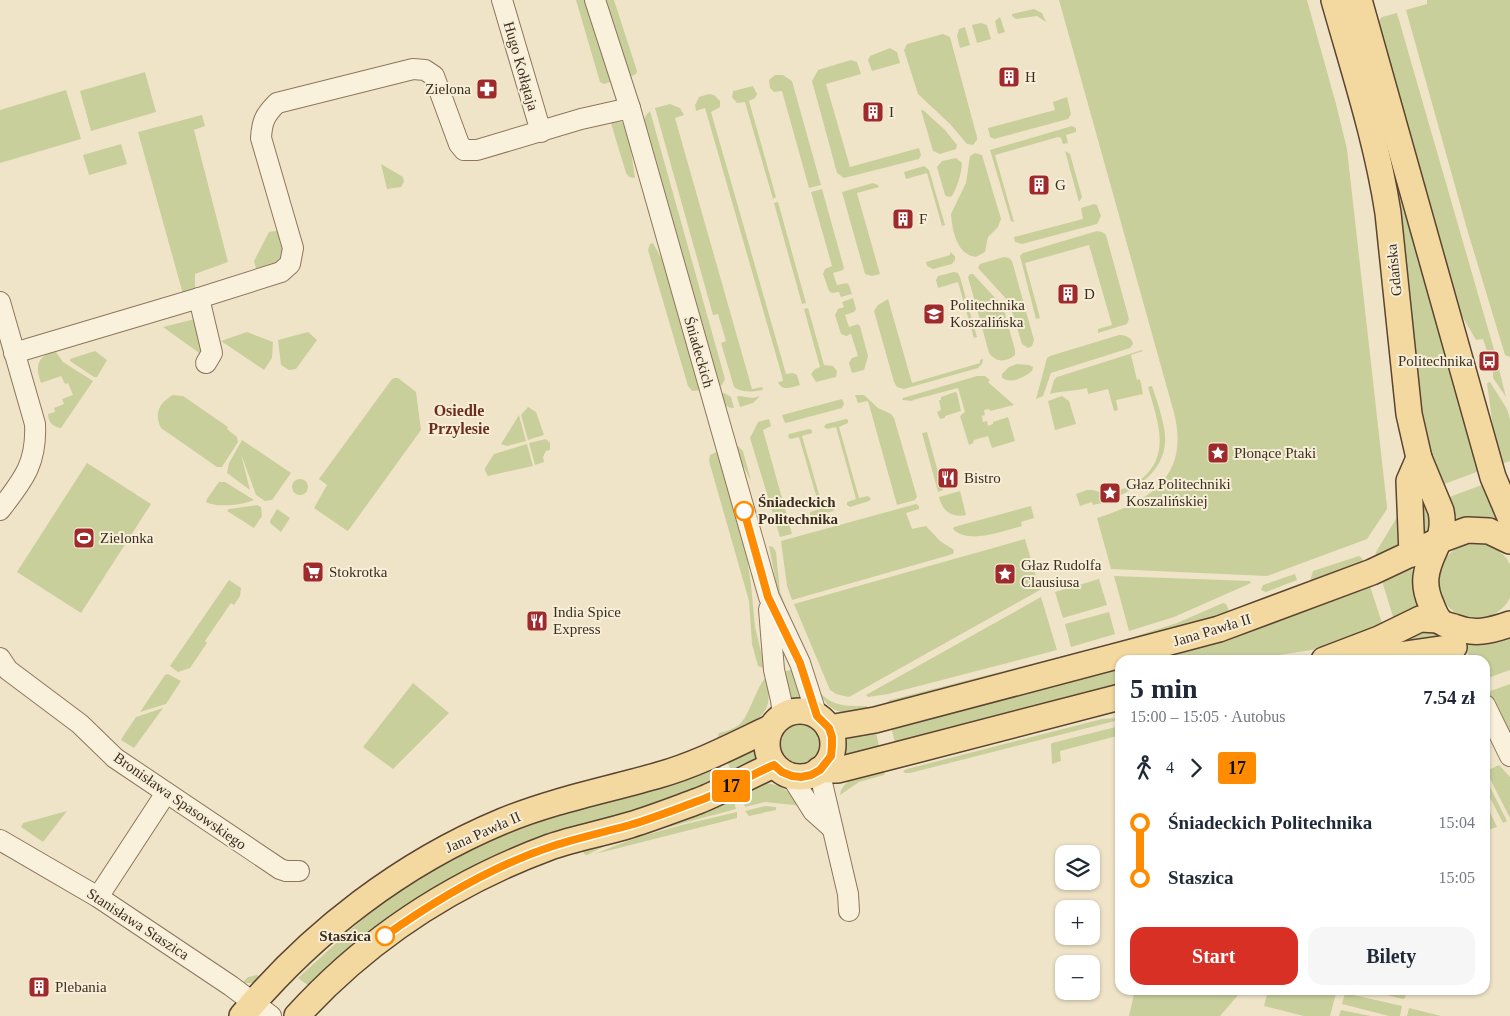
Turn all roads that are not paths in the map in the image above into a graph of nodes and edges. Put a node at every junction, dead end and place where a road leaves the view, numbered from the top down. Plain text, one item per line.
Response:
1 (502, 0) edge
2 (595, 0) edge
3 (1334, 0) edge
4 (1358, 0) edge
5 (630, 108) junction
6 (541, 132) junction
7 (200, 298) junction
8 (0, 302) edge
9 (14, 353) junction
10 (206, 363) dead end
11 (1418, 458) junction
12 (0, 510) edge
13 (1510, 517) edge
14 (1440, 540) junction
15 (1510, 541) edge
16 (1412, 554) junction
17 (768, 597) junction
18 (1439, 620) junction
19 (1510, 624) edge
20 (1458, 654) edge
21 (1123, 655) edge
22 (1337, 655) edge
23 (1442, 655) edge
24 (1115, 657) edge
25 (0, 658) edge
26 (1115, 698) edge
27 (1490, 715) edge
28 (776, 722) junction
29 (823, 722) junction
30 (1510, 756) edge
31 (820, 770) junction
32 (783, 771) junction
33 (166, 793) junction
34 (832, 828) junction
35 (0, 840) edge
36 (300, 871) dead end
37 (98, 897) junction
38 (850, 910) dead end
39 (255, 1011) edge
40 (297, 1016) edge

1 - 6 street, Hugo Kołłątaja
2 - 5 street, Śniadeckich
3 - 11 main road, Gdańska
4 - 13 main road
5 - 6 street
5 - 17 street, Śniadeckich
6 - 7 street
7 - 9 street
7 - 10 street
8 - 9 street
9 - 12 street
11 - 14 main road, Gdańska
11 - 16 main road
14 - 15 main road, Jana Pawła II
14 - 16 main road, Jana Pawła II
14 - 18 main road
16 - 21 main road, Jana Pawła II
17 - 28 street, Śniadeckich
17 - 29 street, Śniadeckich
18 - 19 main road
18 - 20 street
18 - 22 main road
20 - 23 main road
24 - 29 main road, Jana Pawła II
25 - 33 street, Bronisława Spasowskiego
26 - 31 main road
27 - 30 street
28 - 29 main road
28 - 32 main road
28 - 39 main road, Jana Pawła II
29 - 31 main road
31 - 32 main road
31 - 34 street
32 - 34 street
32 - 40 main road
33 - 36 street, Bronisława Spasowskiego
33 - 37 street
34 - 38 street
35 - 37 street, Stanisława Staszica
37 - 39 street, Stanisława Staszica

